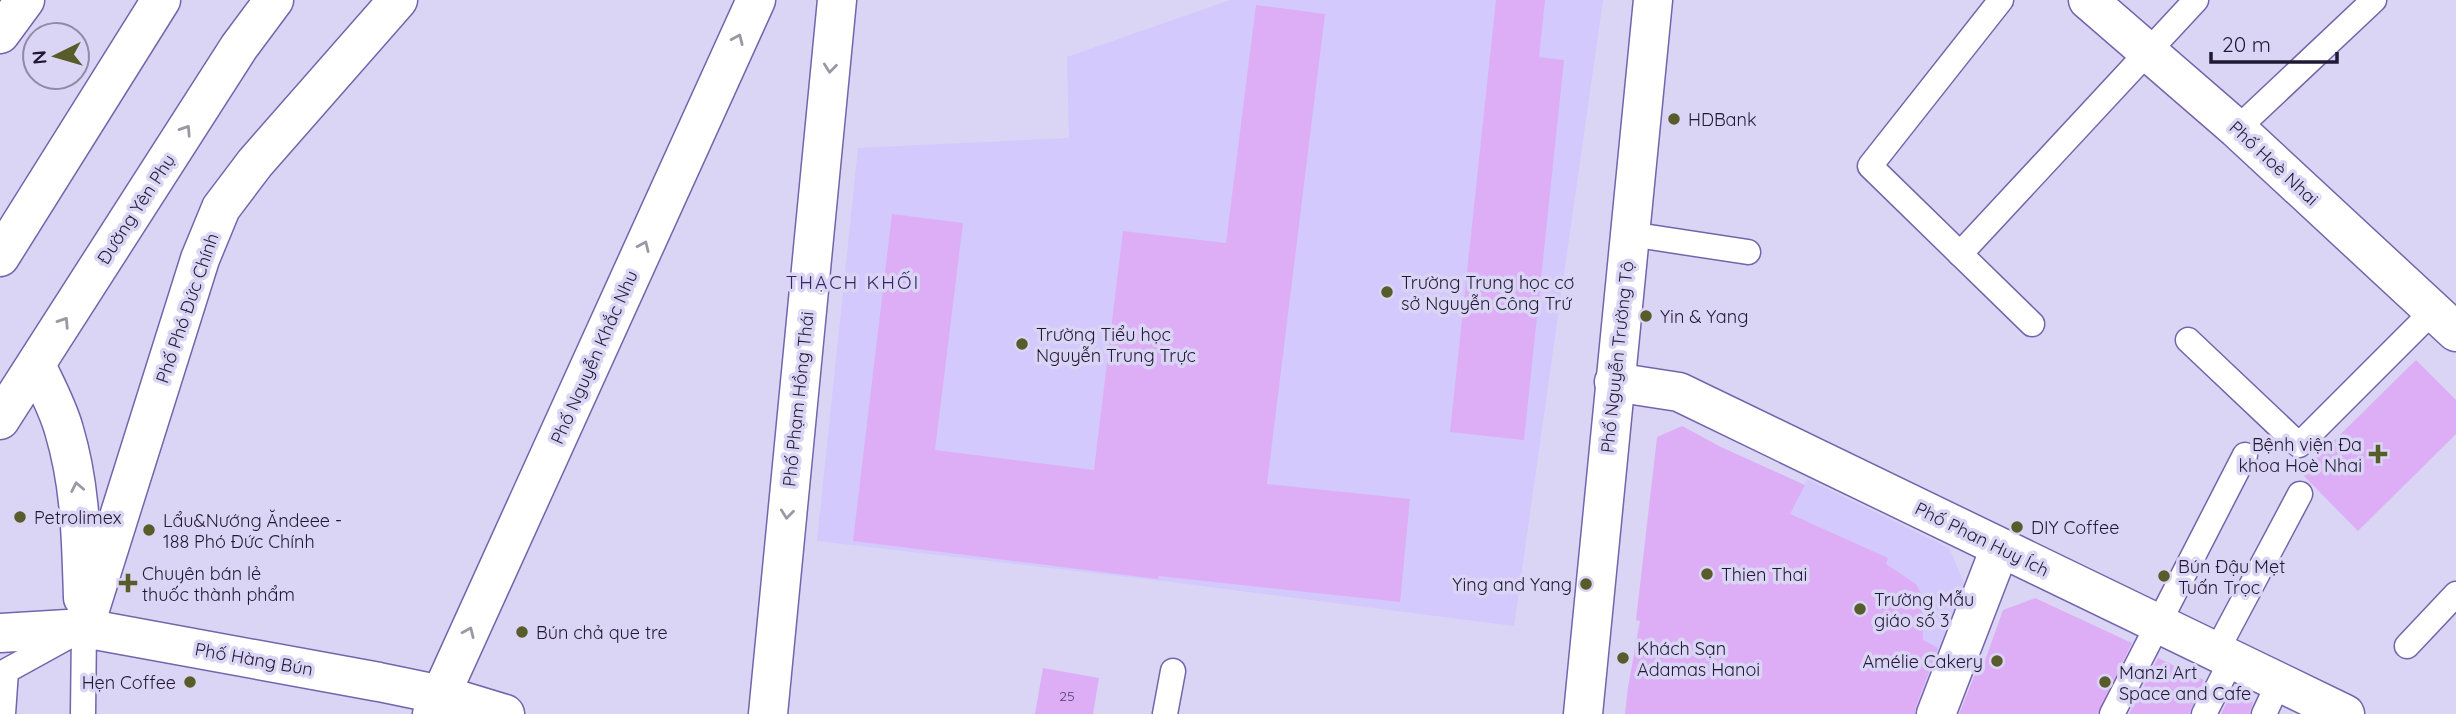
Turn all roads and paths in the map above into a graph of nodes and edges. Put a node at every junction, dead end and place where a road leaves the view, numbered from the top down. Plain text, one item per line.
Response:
1 (25, 0) edge
2 (161, 0) edge
3 (274, 0) edge
4 (398, 0) edge
5 (756, 0) edge
6 (836, 0) edge
7 (1653, 0) edge
8 (2001, 0) edge
9 (2088, 0) edge
10 (2196, 0) edge
11 (2374, 0) edge
12 (0, 34) edge
13 (2148, 51) junction
14 (2237, 129) junction
15 (1630, 234) junction
16 (1748, 253) dead end
17 (1960, 254) junction
18 (0, 257) edge
19 (2445, 321) edge
20 (2032, 324) dead end
21 (2188, 340) dead end
22 (36, 365) junction
23 (1614, 382) junction
24 (0, 420) edge
25 (2245, 455) dead end
26 (2300, 494) dead end
27 (2000, 548) junction
28 (2456, 594) edge
29 (2157, 623) junction
30 (84, 628) junction
31 (0, 633) edge
32 (2407, 646) dead end
33 (2224, 655) junction
34 (1173, 671) dead end
35 (2271, 698) edge
36 (437, 704) edge
37 (1945, 711) edge
38 (3, 714) edge
39 (83, 714) edge
40 (505, 714) edge
41 (768, 714) edge
42 (1165, 714) edge
43 (1583, 714) edge
44 (2112, 714) edge
45 (2204, 714) edge
46 (2345, 714) edge

1 - 12 street
2 - 18 street
22 -> 3 street, Đường Yên Phụ
4 - 30 street, Phố Phó Đức Chính
36 -> 5 street, Phố Nguyễn Khắc Nhu
6 -> 41 street, Phố Phạm Hồng Thái
7 - 15 street, Phố Nguyễn Trường Tộ
8 - 17 lane
9 - 13 street, Phố Hoè Nhai
10 - 13 lane
11 - 14 lane
13 - 14 street, Phố Hoè Nhai
13 - 17 lane
14 - 19 street, Phố Hoè Nhai
15 - 16 lane
15 - 23 street, Phố Nguyễn Trường Tộ
17 - 20 lane
19 - 21 lane
22 - 24 street, Đường Yên Phụ
30 -> 22 street
23 - 27 street, Phố Phan Huy Ích
23 - 43 street, Phố Nguyễn Trường Tộ
25 - 29 lane
26 - 33 lane
27 - 29 street, Phố Phan Huy Ích
27 - 37 street
28 - 32 lane
29 - 33 street, Phố Phan Huy Ích
29 - 44 lane
30 - 31 street, Phố Hàng Bún
30 - 36 street, Phố Hàng Bún
30 - 38 lane
30 - 39 lane
33 - 35 street, Phố Phan Huy Ích
33 - 45 lane
34 - 42 lane
35 - 46 street, Phố Phan Huy Ích
36 - 40 street, Phố Hàng Bún

